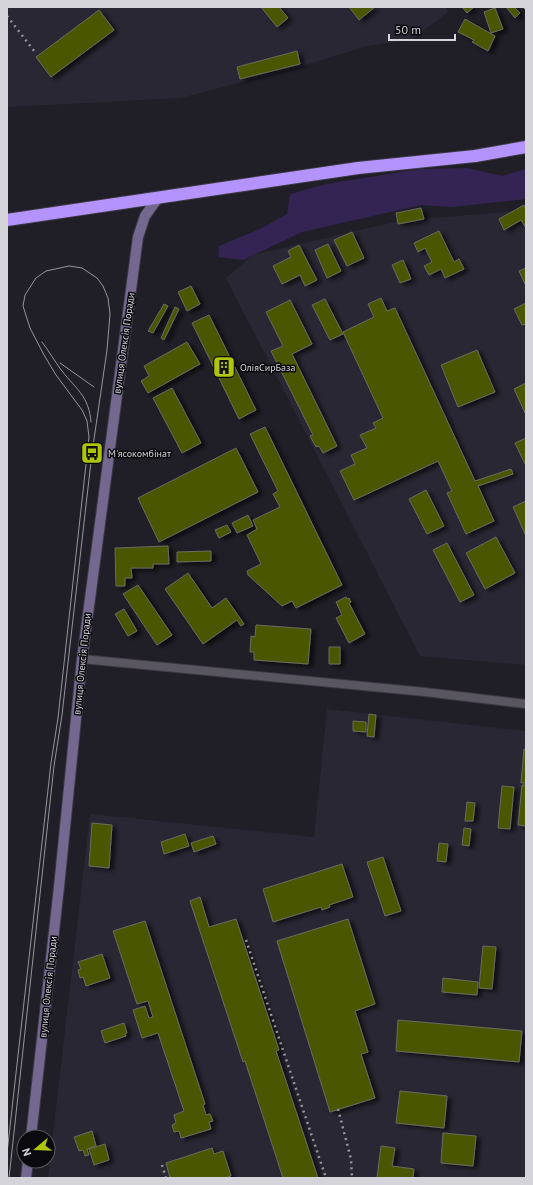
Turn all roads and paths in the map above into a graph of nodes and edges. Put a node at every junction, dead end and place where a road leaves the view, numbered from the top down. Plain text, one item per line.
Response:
1 (526, 147) edge
2 (158, 198) junction
3 (7, 220) edge
4 (82, 659) junction
5 (526, 704) edge
6 (32, 1129) edge

1 - 2 highway
2 - 3 highway
2 - 4 main road, вулиця Олексія Поради
4 - 5 street
4 - 6 main road, вулиця Олексія Поради

